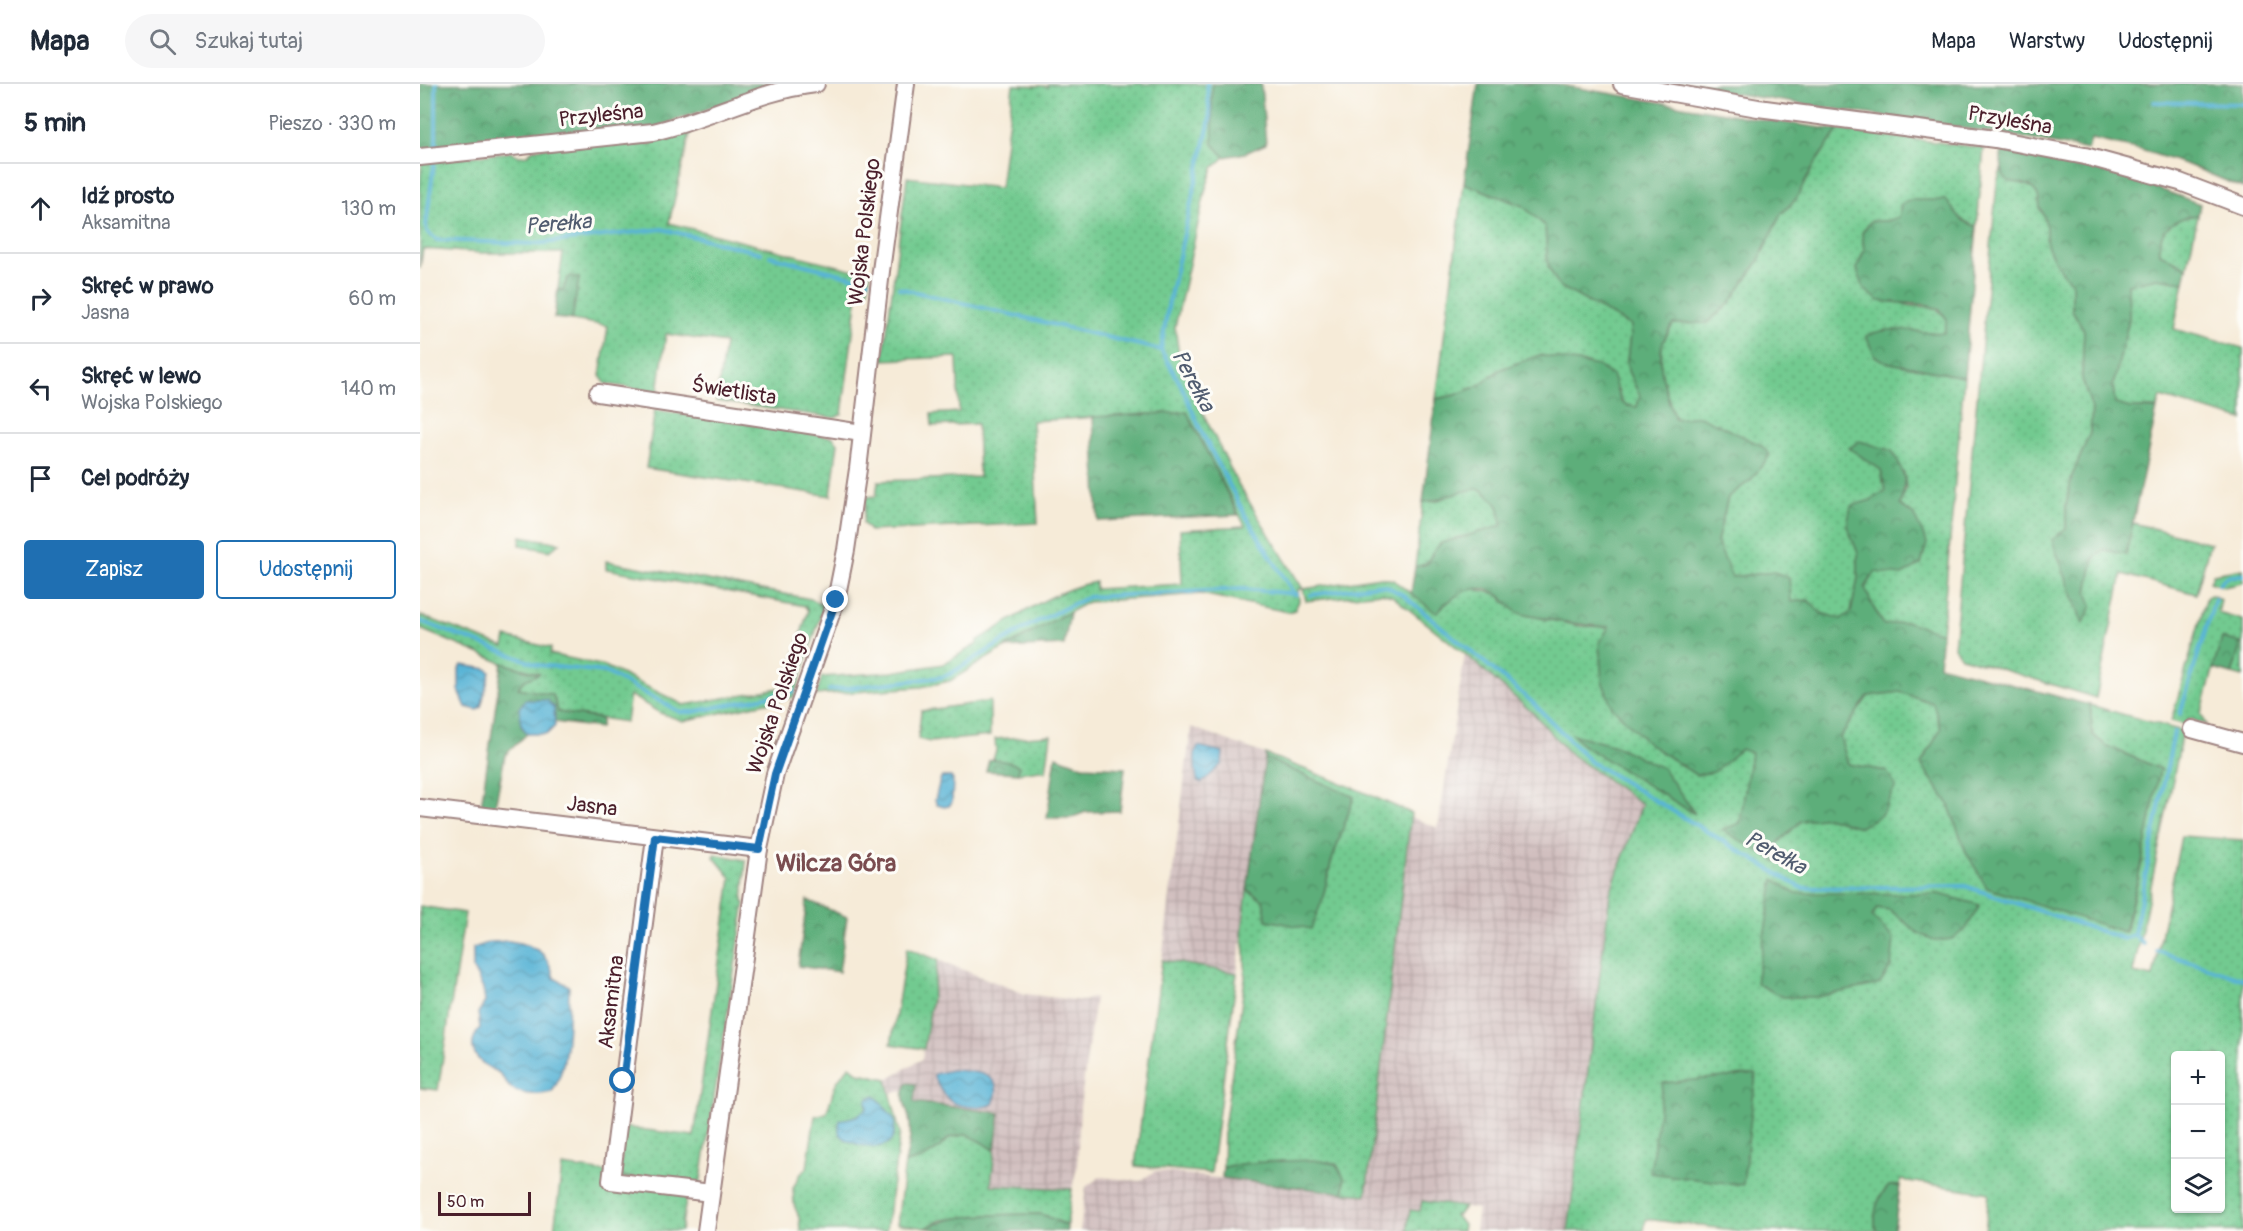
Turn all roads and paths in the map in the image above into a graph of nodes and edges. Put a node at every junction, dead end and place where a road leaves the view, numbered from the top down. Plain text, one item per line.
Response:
1 (816, 84) edge
2 (906, 84) edge
3 (1622, 84) edge
4 (420, 157) edge
5 (2243, 206) edge
6 (598, 393) dead end
7 (862, 434) junction
8 (2192, 729) dead end
9 (2243, 743) edge
10 (420, 808) edge
11 (655, 837) junction
12 (759, 849) junction
13 (711, 1193) junction
14 (706, 1231) edge

1 - 4 street, Przyleśna
2 - 7 street, Wojska Polskiego
3 - 5 street, Przyleśna
6 - 7 street, Świetlista
7 - 12 street, Wojska Polskiego
8 - 9 street
10 - 11 street, Jasna
11 - 12 street, Jasna
11 - 13 street, Aksamitna
12 - 13 street, Wojska Polskiego
13 - 14 street, Wojska Polskiego

